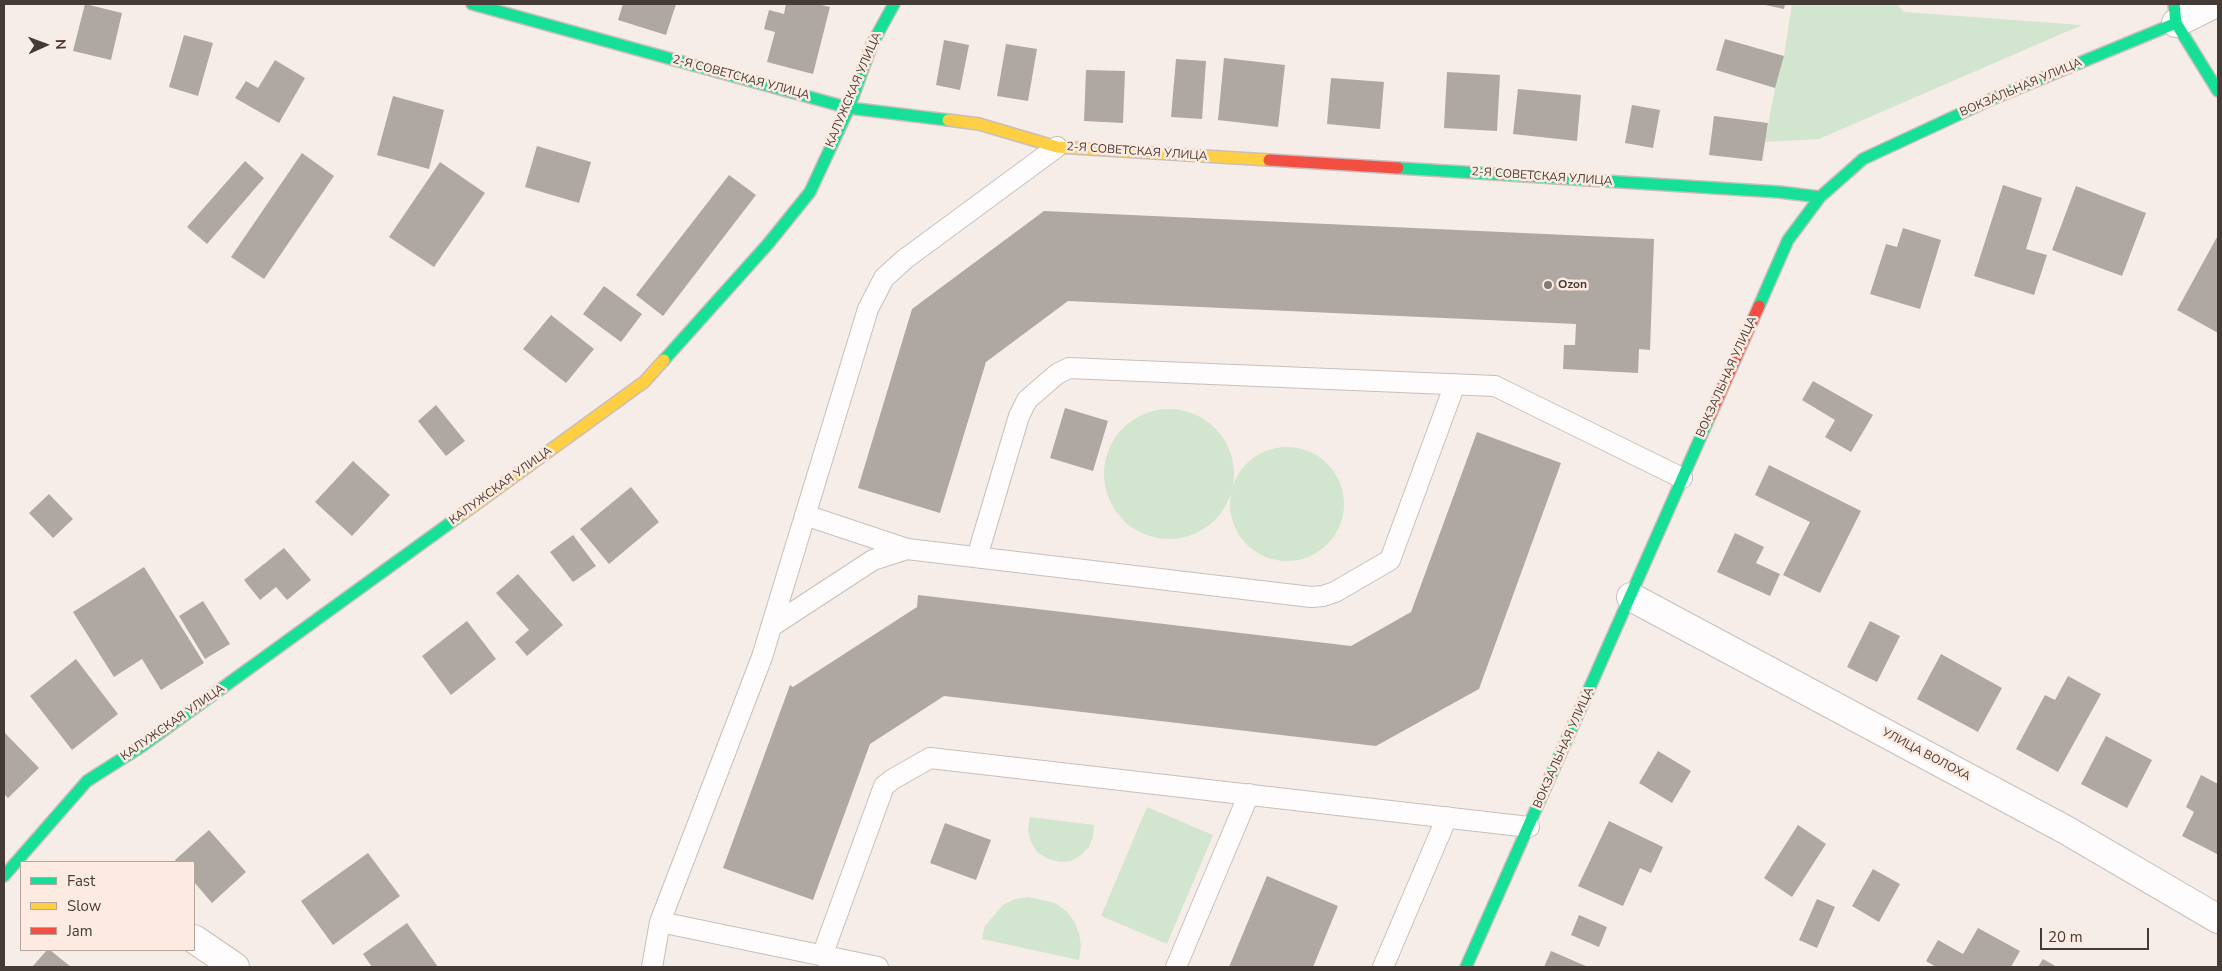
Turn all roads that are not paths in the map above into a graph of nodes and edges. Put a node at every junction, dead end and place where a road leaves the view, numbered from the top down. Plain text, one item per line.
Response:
1 (472, 4) edge
2 (894, 4) edge
3 (2214, 4) edge
4 (2175, 14) edge
5 (2218, 91) edge
6 (849, 108) junction
7 (1057, 147) junction
8 (1820, 197) junction
9 (1455, 384) junction
10 (1682, 478) junction
11 (805, 515) junction
12 (907, 549) junction
13 (977, 557) junction
14 (1631, 597) junction
15 (772, 626) junction
16 (1249, 794) junction
17 (1447, 817) junction
18 (1529, 827) junction
19 (20, 861) edge
20 (20, 861) edge
21 (11, 872) edge
22 (2218, 919) edge
23 (660, 922) junction
24 (195, 940) edge
25 (822, 956) junction
26 (235, 967) edge
27 (652, 967) edge
28 (878, 967) edge
29 (1176, 967) edge
30 (1383, 967) edge
31 (1466, 967) edge

1 - 6 street, 2-Я СОВЕТСКАЯ УЛИЦА
2 - 6 street, КАЛУЖСКАЯ УЛИЦА
3 - 4 street, ВОКЗАЛЬНАЯ УЛИЦА
4 - 5 street
4 - 8 street, ВОКЗАЛЬНАЯ УЛИЦА
6 - 7 street, 2-Я СОВЕТСКАЯ УЛИЦА
6 - 20 street, КАЛУЖСКАЯ УЛИЦА
7 - 8 street, 2-Я СОВЕТСКАЯ УЛИЦА
7 - 11 lane
8 - 10 street, ВОКЗАЛЬНАЯ УЛИЦА
9 - 10 lane
9 - 13 lane
9 - 13 lane
10 - 14 street, ВОКЗАЛЬНАЯ УЛИЦА
11 - 12 lane
11 - 15 lane
12 - 13 lane
12 - 15 lane
14 - 18 street, ВОКЗАЛЬНАЯ УЛИЦА
14 - 22 street, УЛИЦА ВОЛОХА
15 - 23 lane
16 - 17 lane
16 - 25 lane
16 - 29 lane
17 - 18 lane
17 - 30 lane
18 - 31 street, ВОКЗАЛЬНАЯ УЛИЦА
19 - 21 street, КАЛУЖСКАЯ УЛИЦА
23 - 25 lane
23 - 27 lane
24 - 26 street
25 - 28 lane

